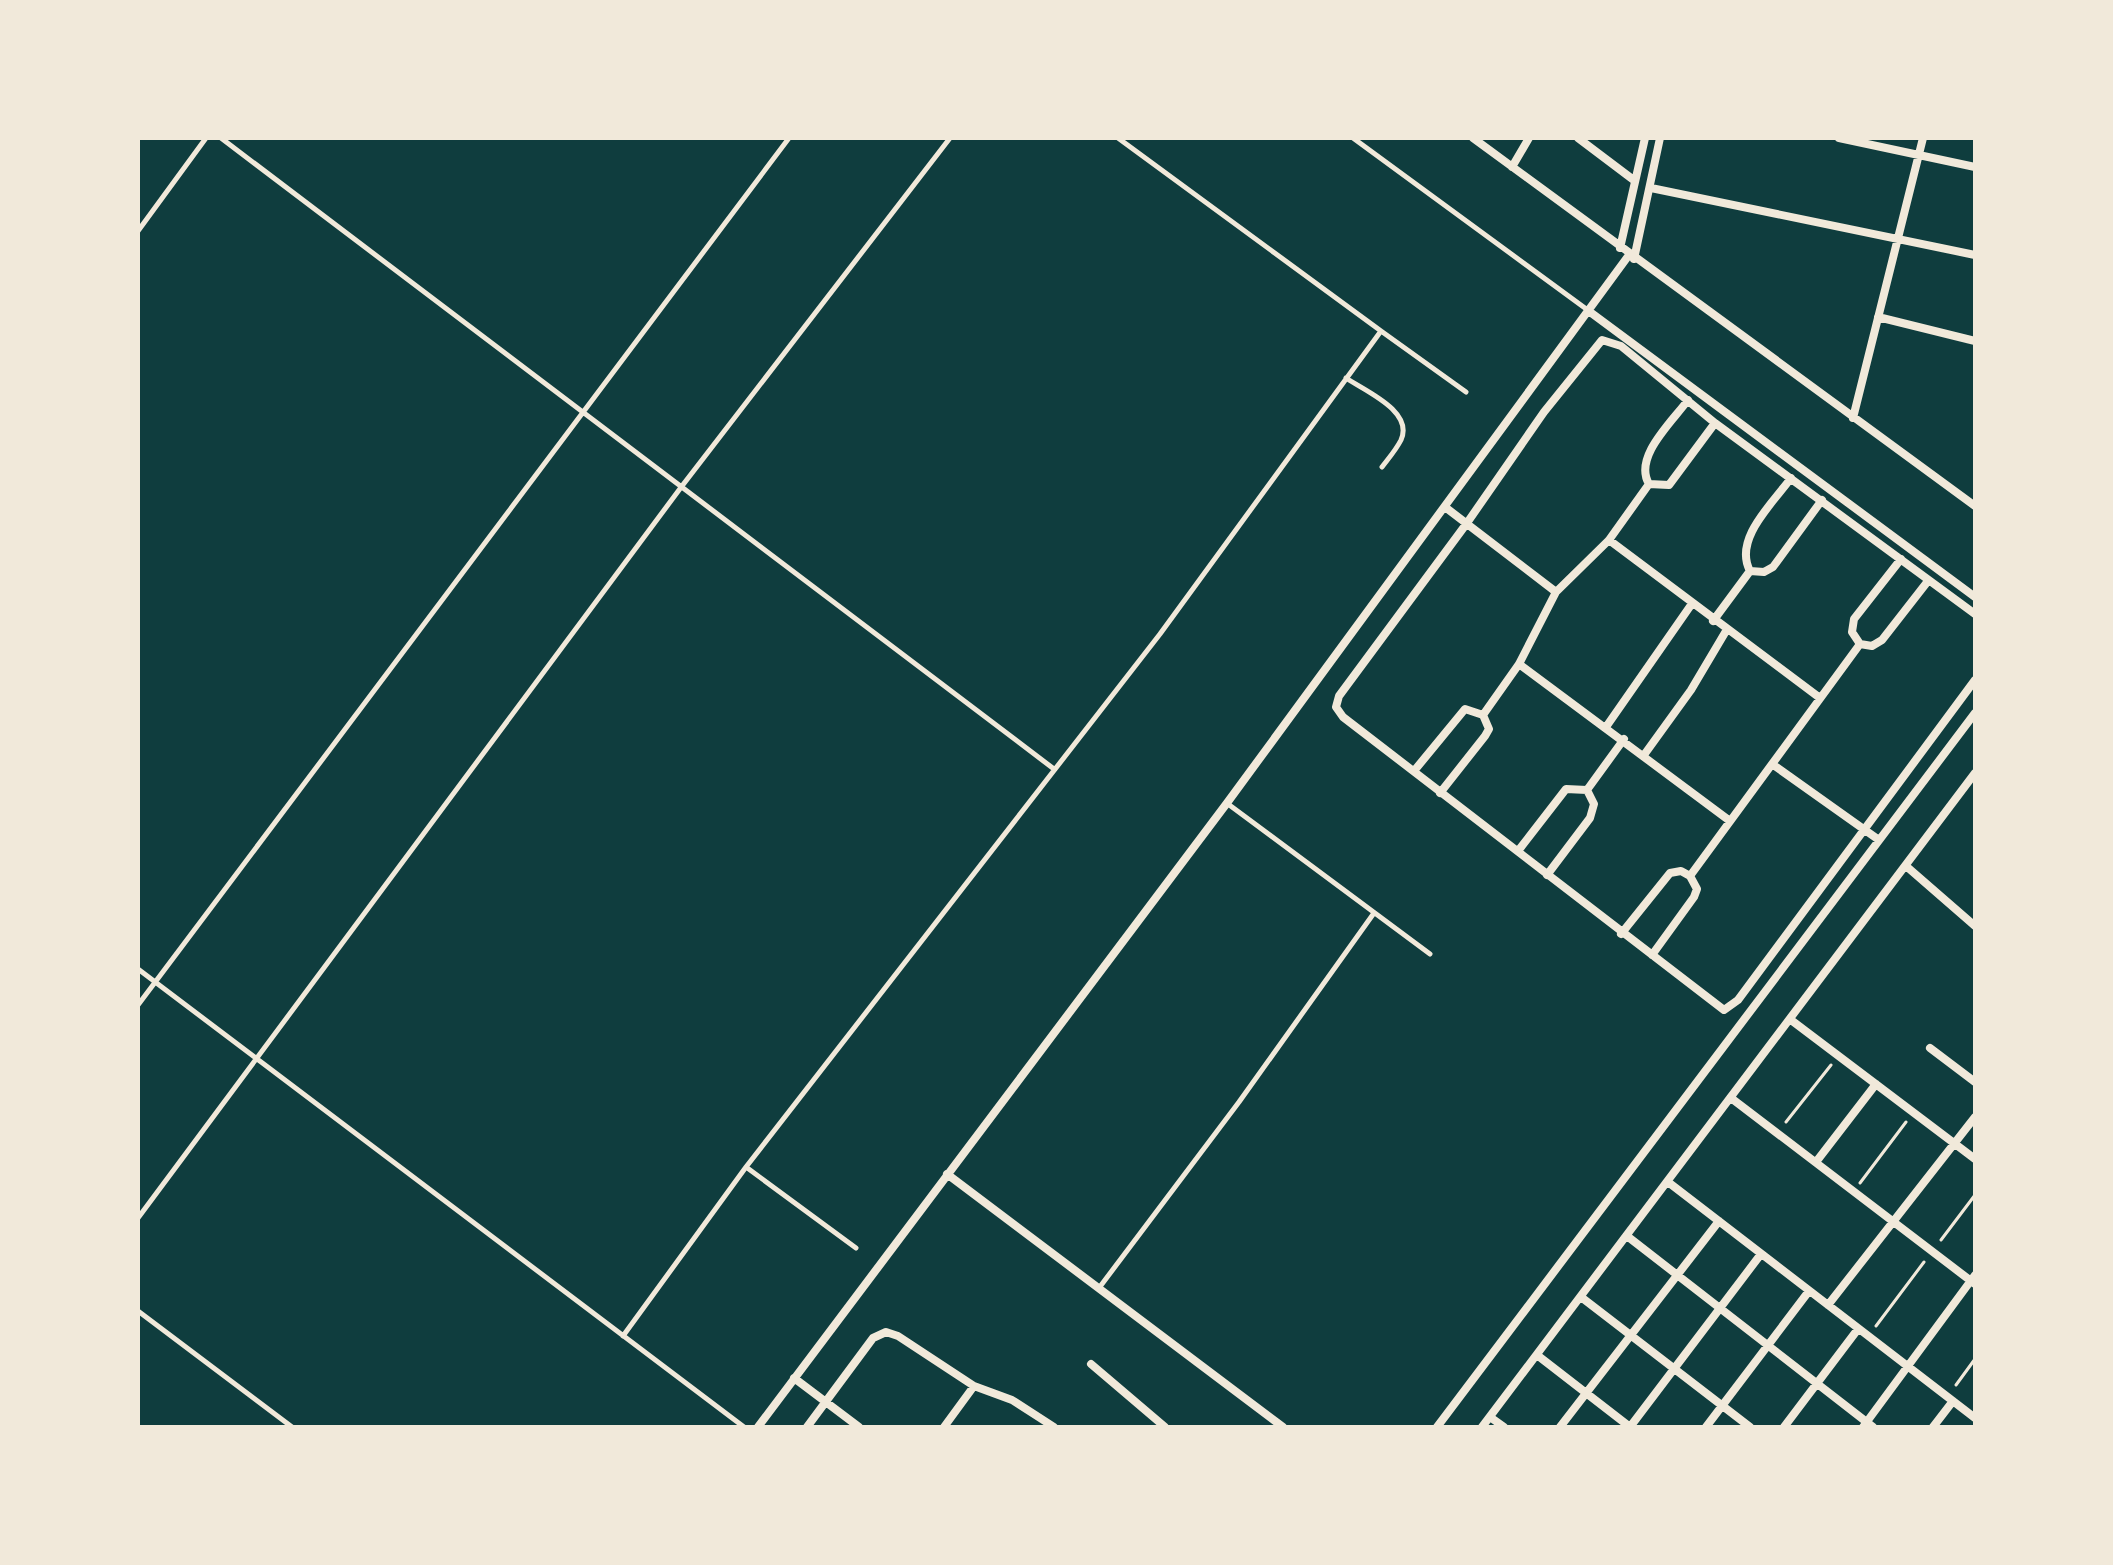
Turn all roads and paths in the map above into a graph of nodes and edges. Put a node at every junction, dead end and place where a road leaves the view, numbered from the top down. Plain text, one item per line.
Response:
1 (206, 138) edge
2 (221, 138) edge
3 (789, 138) edge
4 (950, 138) edge
5 (1118, 138) edge
6 (1353, 138) edge
7 (1473, 138) edge
8 (1529, 138) edge
9 (1578, 138) edge
10 (1645, 138) edge
11 (1660, 138) edge
12 (1839, 138) edge
13 (1923, 138) edge
14 (1918, 155) junction
15 (1512, 167) junction
16 (1975, 167) edge
17 (1635, 181) junction
18 (1651, 188) junction
19 (138, 231) edge
20 (1897, 239) junction
21 (1620, 248) junction
22 (1975, 255) edge
23 (1631, 257) junction
24 (1590, 312) junction
25 (1878, 317) junction
26 (1381, 331) junction
27 (1975, 341) edge
28 (1346, 378) junction
29 (1466, 392) dead end
30 (1688, 400) junction
31 (582, 411) junction
32 (1853, 418) junction
33 (1715, 423) junction
34 (1752, 431) junction
35 (1743, 443) junction
36 (1382, 467) dead end
37 (1791, 478) junction
38 (1649, 484) junction
39 (682, 486) junction
40 (1822, 500) junction
41 (1975, 506) edge
42 (1445, 507) junction
43 (1467, 523) junction
44 (1609, 540) junction
45 (1901, 559) junction
46 (1750, 571) junction
47 (1928, 581) junction
48 (1556, 592) junction
49 (1975, 597) edge
50 (1691, 605) junction
51 (1975, 614) edge
52 (1713, 621) junction
53 (1726, 631) junction
54 (1860, 644) junction
55 (1519, 664) junction
56 (1975, 680) edge
57 (1820, 698) junction
58 (1975, 713) edge
59 (1483, 715) junction
60 (1606, 727) junction
61 (1624, 739) junction
62 (1644, 755) junction
63 (1772, 764) junction
64 (1054, 769) junction
65 (1414, 771) junction
66 (1975, 773) edge
67 (1587, 790) junction
68 (1440, 793) junction
69 (1227, 803) junction
70 (1730, 821) junction
71 (1865, 830) junction
72 (1879, 840) junction
73 (1518, 851) junction
74 (1906, 866) junction
75 (1547, 875) junction
76 (1690, 876) junction
77 (1374, 913) junction
78 (1975, 926) edge
79 (1621, 934) junction
80 (1430, 954) dead end
81 (1652, 955) junction
82 (138, 969) edge
83 (155, 982) junction
84 (138, 1005) edge
85 (1791, 1020) junction
86 (1930, 1048) dead end
87 (1838, 1055) junction
88 (258, 1060) junction
89 (1975, 1082) edge
90 (1876, 1084) junction
91 (1731, 1098) junction
92 (1914, 1113) junction
93 (1975, 1117) edge
94 (1778, 1133) junction
95 (1952, 1142) junction
96 (1975, 1159) edge
97 (1816, 1162) junction
98 (746, 1167) junction
99 (947, 1174) junction
100 (1668, 1182) junction
101 (1853, 1191) junction
102 (1975, 1195) edge
103 (138, 1218) edge
104 (1719, 1221) junction
105 (1892, 1221) junction
106 (1627, 1236) junction
107 (856, 1248) dead end
108 (1933, 1251) junction
109 (1761, 1254) junction
110 (1677, 1275) junction
111 (1974, 1280) edge
112 (1099, 1288) junction
113 (1809, 1291) junction
114 (1581, 1297) junction
115 (1828, 1305) junction
116 (1720, 1308) junction
117 (138, 1311) edge
118 (1858, 1329) junction
119 (1631, 1335) junction
120 (623, 1336) junction
121 (1868, 1336) junction
122 (1768, 1345) junction
123 (1537, 1355) junction
124 (1975, 1359) edge
125 (1091, 1364) dead end
126 (1908, 1367) junction
127 (1674, 1369) junction
128 (794, 1378) junction
129 (1817, 1383) junction
130 (974, 1386) junction
131 (1586, 1393) junction
132 (1950, 1399) junction
133 (826, 1402) junction
134 (1722, 1406) junction
135 (1490, 1417) junction
136 (1975, 1418) edge
137 (1868, 1425) edge
138 (1163, 1426) edge
139 (292, 1427) edge
140 (744, 1427) edge
141 (758, 1427) edge
142 (807, 1427) edge
143 (859, 1427) edge
144 (944, 1427) edge
145 (1054, 1427) edge
146 (1283, 1427) edge
147 (1437, 1427) edge
148 (1482, 1427) edge
149 (1504, 1427) edge
150 (1560, 1427) edge
151 (1630, 1427) edge
152 (1706, 1427) edge
153 (1750, 1427) edge
154 (1784, 1427) edge
155 (1933, 1427) edge

1 - 19 lane
2 - 31 lane
3 - 31 lane
4 - 39 lane
5 - 26 lane
6 - 24 lane
7 - 15 street
8 - 15 street
9 - 17 street
10 - 17 street
11 - 18 street
12 - 14 street
13 - 14 street
14 - 16 street
14 - 20 street
15 - 21 street
17 - 21 street
18 - 20 street
18 - 23 street
20 - 22 street
20 - 25 street
21 - 23 street
23 - 24 street
23 - 32 street
24 - 34 street
24 - 42 street
25 - 27 street
25 - 32 street
26 - 28 lane
26 - 29 lane
28 - 36 lane
28 - 64 lane
30 - 33 street
30 - 38 street
30 - 43 street
31 - 39 lane
31 - 83 lane
32 - 41 street
33 - 35 street
33 - 38 street
34 - 35 street
34 - 49 street
35 - 37 street
37 - 40 street
37 - 46 street
38 - 44 street
39 - 64 lane
39 - 88 lane
40 - 45 street
40 - 46 street
42 - 43 street
42 - 69 street
43 - 48 street
43 - 65 street
44 - 48 street
44 - 50 street
45 - 47 street
45 - 54 street
46 - 52 street
47 - 51 street
47 - 54 street
48 - 55 street
50 - 52 street
50 - 60 street
52 - 53 street
53 - 57 street
53 - 62 street
54 - 57 street
55 - 59 street
55 - 60 street
56 - 71 street
57 - 63 street
58 - 72 street
59 - 65 street
59 - 68 street
60 - 61 street
61 - 62 street
61 - 67 street
62 - 70 street
63 - 70 street
63 - 71 street
64 - 98 lane
65 - 68 street
66 - 74 street
67 - 73 street
67 - 75 street
68 - 73 street
69 - 77 lane
69 - 99 street
70 - 76 street
71 - 72 street
71 - 81 street
72 - 147 street
73 - 75 street
74 - 78 street
74 - 85 street
75 - 79 street
76 - 79 street
76 - 81 street
77 - 80 lane
77 - 112 lane
79 - 81 street
82 - 83 lane
83 - 84 lane
83 - 88 lane
85 - 87 street
85 - 91 street
86 - 89 street
87 - 90 street
87 - 94 path
88 - 103 lane
88 - 120 lane
90 - 92 street
90 - 97 street
91 - 94 street
91 - 100 street
92 - 95 street
92 - 101 path
93 - 95 street
94 - 97 street
95 - 96 street
95 - 105 street
97 - 101 street
98 - 107 lane
98 - 120 lane
99 - 112 street
99 - 128 street
100 - 104 street
100 - 106 street
101 - 105 street
102 - 108 path
104 - 109 street
104 - 110 street
105 - 108 street
105 - 115 street
106 - 110 street
106 - 114 street
108 - 111 street
108 - 121 path
109 - 113 street
109 - 116 street
110 - 116 street
110 - 119 street
111 - 126 street
112 - 146 street
113 - 115 street
113 - 122 street
114 - 119 street
114 - 123 street
115 - 118 street
116 - 122 street
116 - 127 street
117 - 139 lane
118 - 121 street
118 - 129 street
119 - 127 street
119 - 131 street
120 - 140 lane
121 - 126 street
122 - 129 street
122 - 134 street
123 - 131 street
123 - 135 street
124 - 132 path
125 - 138 street
126 - 132 street
126 - 137 street
127 - 134 street
127 - 151 street
128 - 133 street
128 - 141 street
129 - 137 street
129 - 154 street
130 - 133 street
130 - 144 street
130 - 145 street
131 - 150 street
131 - 151 street
132 - 136 street
132 - 155 street
133 - 142 street
133 - 143 street
134 - 152 street
134 - 153 street
135 - 148 street
135 - 149 street

